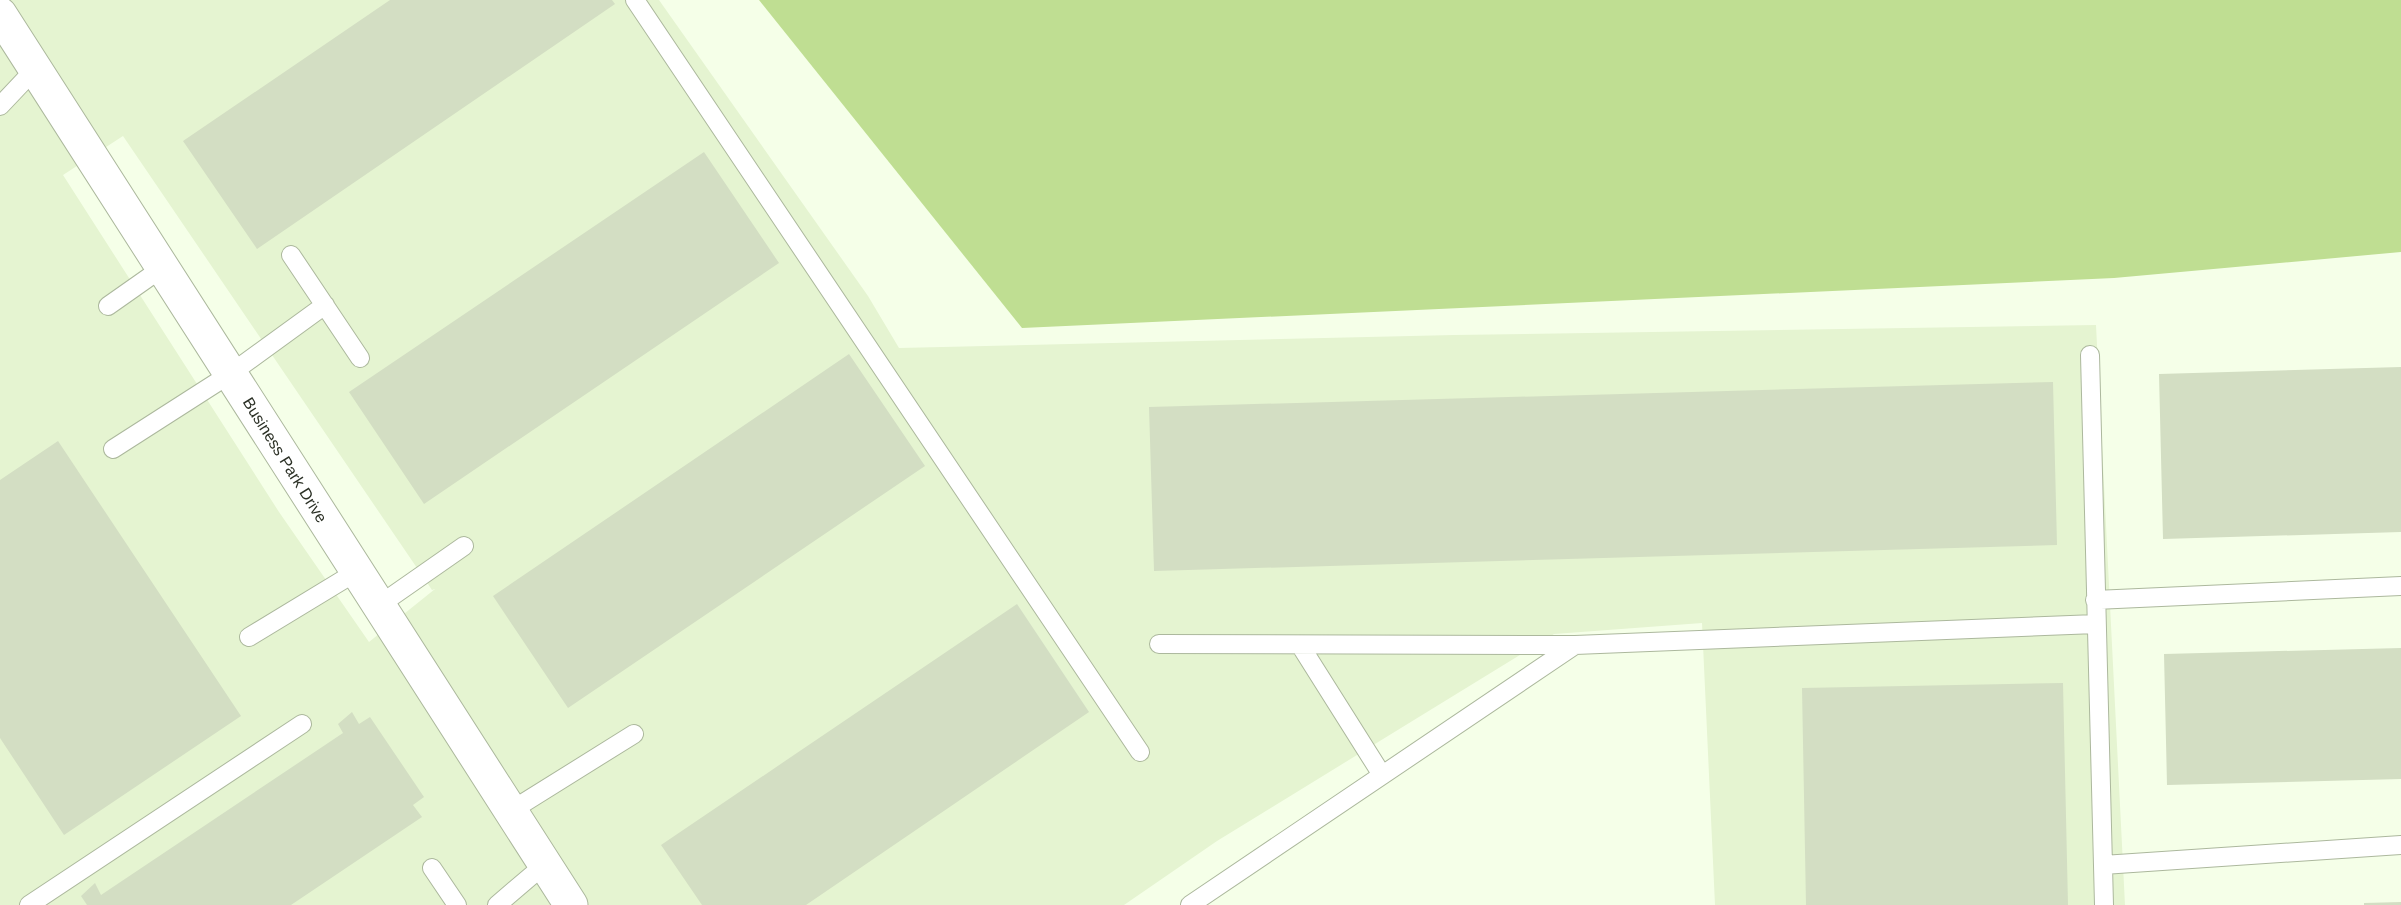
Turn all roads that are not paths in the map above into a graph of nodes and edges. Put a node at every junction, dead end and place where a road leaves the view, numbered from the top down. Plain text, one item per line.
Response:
1 (635, 0) edge
2 (0, 14) edge
3 (35, 69) junction
4 (0, 106) edge
5 (291, 255) dead end
6 (162, 268) junction
7 (325, 305) junction
8 (108, 306) dead end
9 (2090, 355) dead end
10 (360, 358) dead end
11 (230, 374) junction
12 (113, 449) dead end
13 (464, 546) dead end
14 (356, 572) junction
15 (2401, 586) edge
16 (2095, 600) junction
17 (378, 606) junction
18 (2096, 624) junction
19 (249, 637) dead end
20 (1159, 644) dead end
21 (1300, 645) junction
22 (1575, 645) junction
23 (302, 724) dead end
24 (634, 734) dead end
25 (1140, 752) dead end
26 (1382, 775) junction
27 (509, 812) junction
28 (2401, 845) edge
29 (544, 865) junction
30 (2103, 865) junction
31 (432, 868) dead end
32 (29, 905) edge
33 (457, 905) edge
34 (497, 905) edge
35 (570, 905) edge
36 (1190, 905) edge
37 (2104, 905) edge

1 - 25 lane
2 - 3 street, Business Park Drive
3 - 4 lane
3 - 6 street, Business Park Drive
5 - 7 lane
6 - 8 lane
6 - 11 street, Business Park Drive
7 - 10 lane
7 - 11 lane
9 - 16 lane
11 - 12 lane
11 - 14 street, Business Park Drive
13 - 17 lane
14 - 17 street, Business Park Drive
14 - 19 lane
15 - 16 lane
16 - 18 lane
17 - 27 street, Business Park Drive
18 - 22 lane
18 - 30 lane
20 - 21 lane
21 - 22 lane
21 - 26 lane
22 - 26 lane
23 - 32 lane
24 - 27 lane
26 - 36 lane
27 - 29 street, Business Park Drive
28 - 30 lane
29 - 34 lane
29 - 35 street, Business Park Drive
30 - 37 lane
31 - 33 lane

